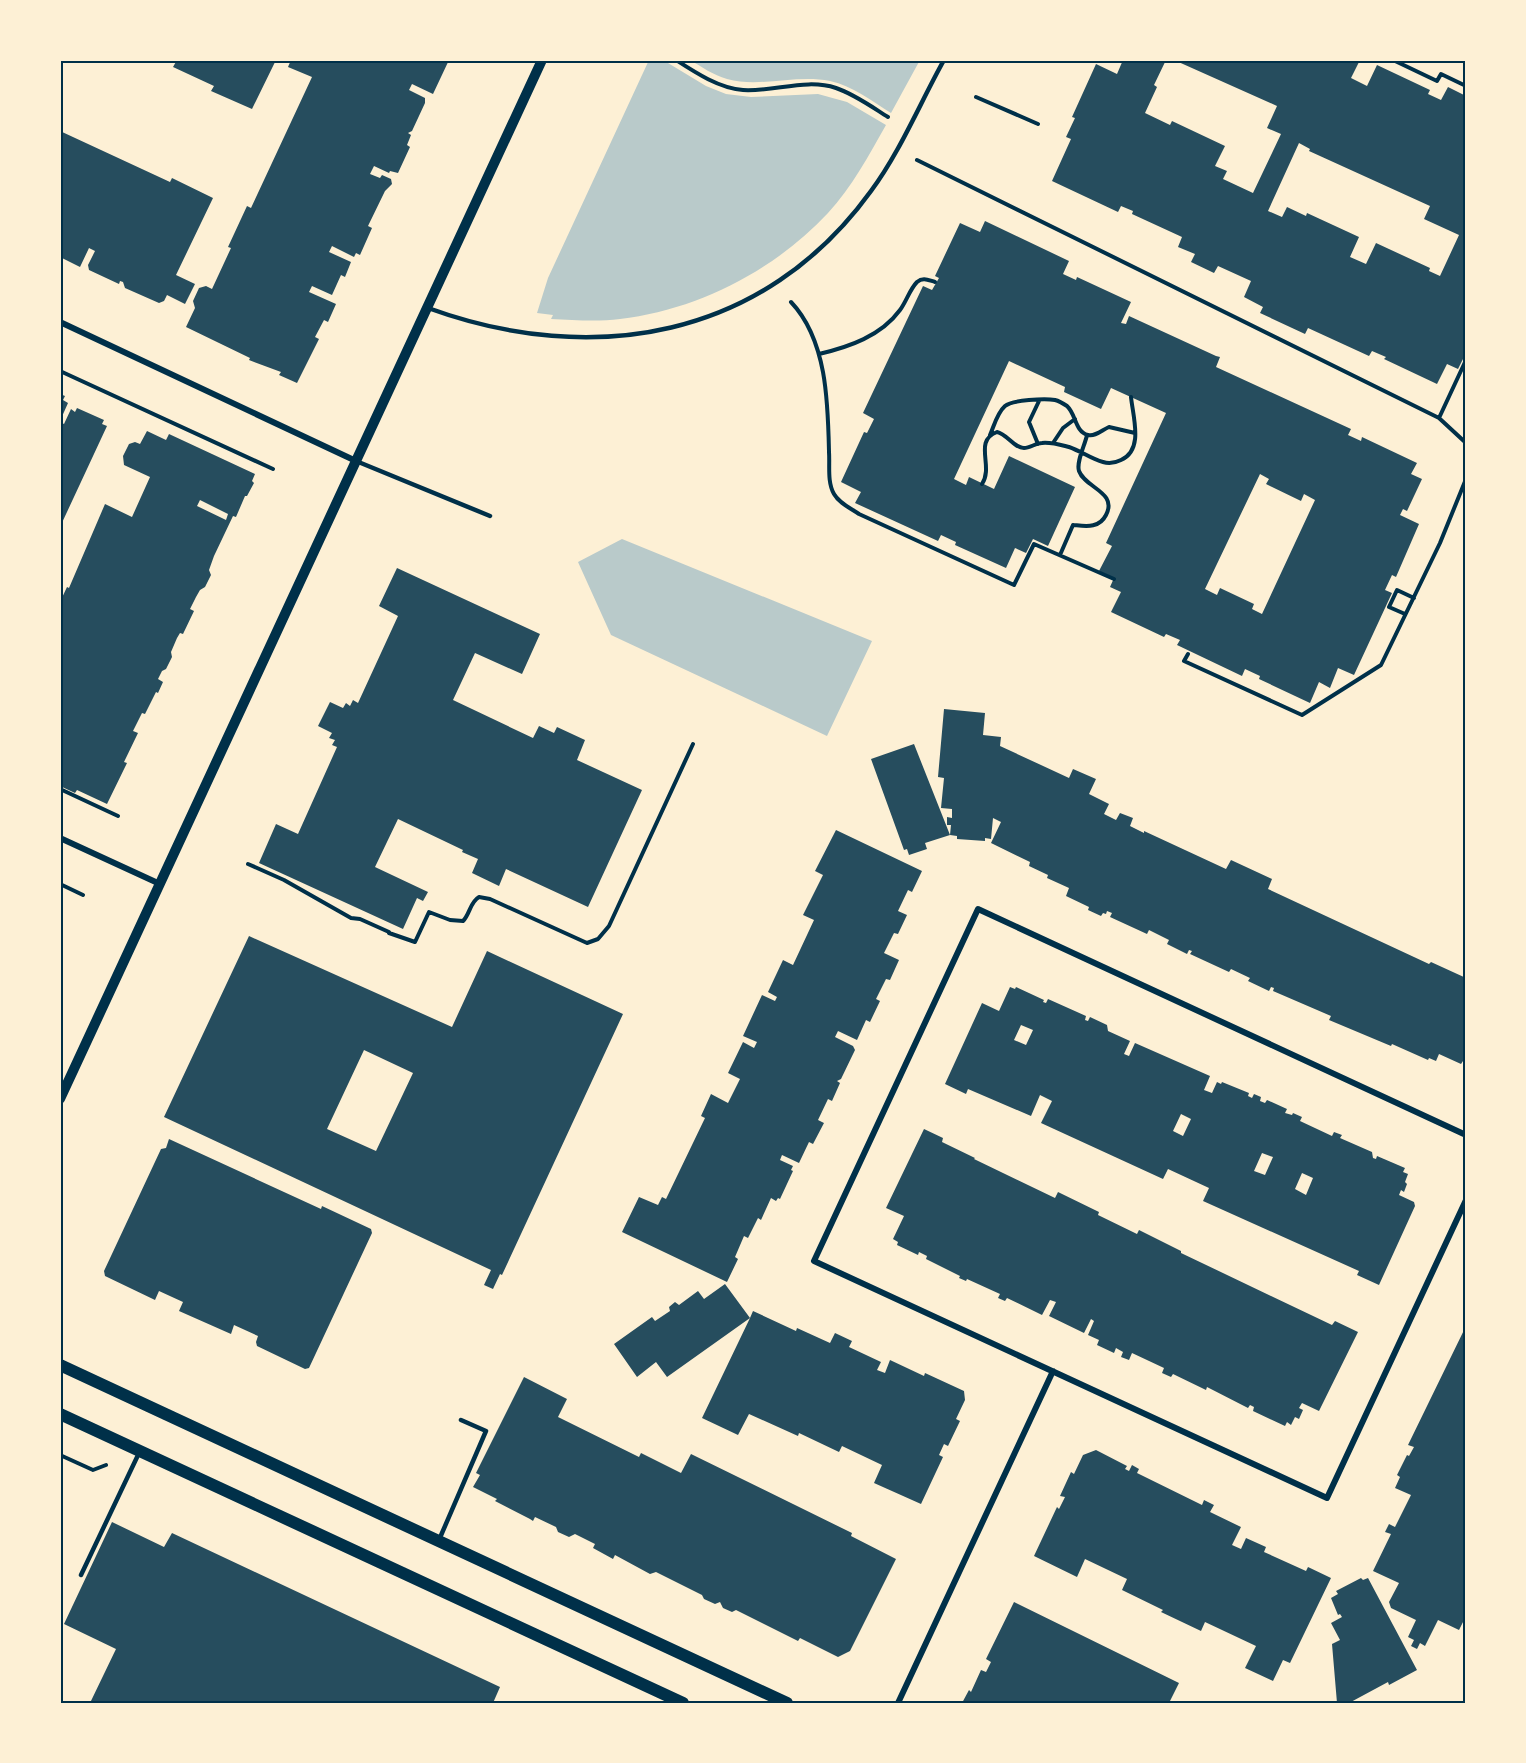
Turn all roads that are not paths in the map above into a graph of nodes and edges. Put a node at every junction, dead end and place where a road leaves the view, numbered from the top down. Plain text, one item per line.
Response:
1 (542, 60) edge
2 (944, 60) edge
3 (427, 308) junction
4 (60, 322) edge
5 (356, 461) junction
6 (490, 516) dead end
7 (60, 838) edge
8 (160, 884) junction
9 (60, 1099) edge
10 (1466, 1135) edge
11 (1466, 1200) edge
12 (60, 1365) edge
13 (1053, 1371) junction
14 (60, 1413) edge
15 (461, 1420) dead end
16 (141, 1450) junction
17 (438, 1542) junction
18 (81, 1575) dead end
19 (683, 1703) edge
20 (787, 1703) edge
21 (898, 1703) edge

1 - 3 street
2 - 3 lane
3 - 5 street
4 - 5 street
5 - 6 lane
5 - 8 street
7 - 8 street
8 - 9 street
10 - 13 street
11 - 13 street
12 - 17 main road
13 - 21 street
14 - 16 main road
15 - 17 lane
16 - 18 lane
16 - 19 main road
17 - 20 main road

